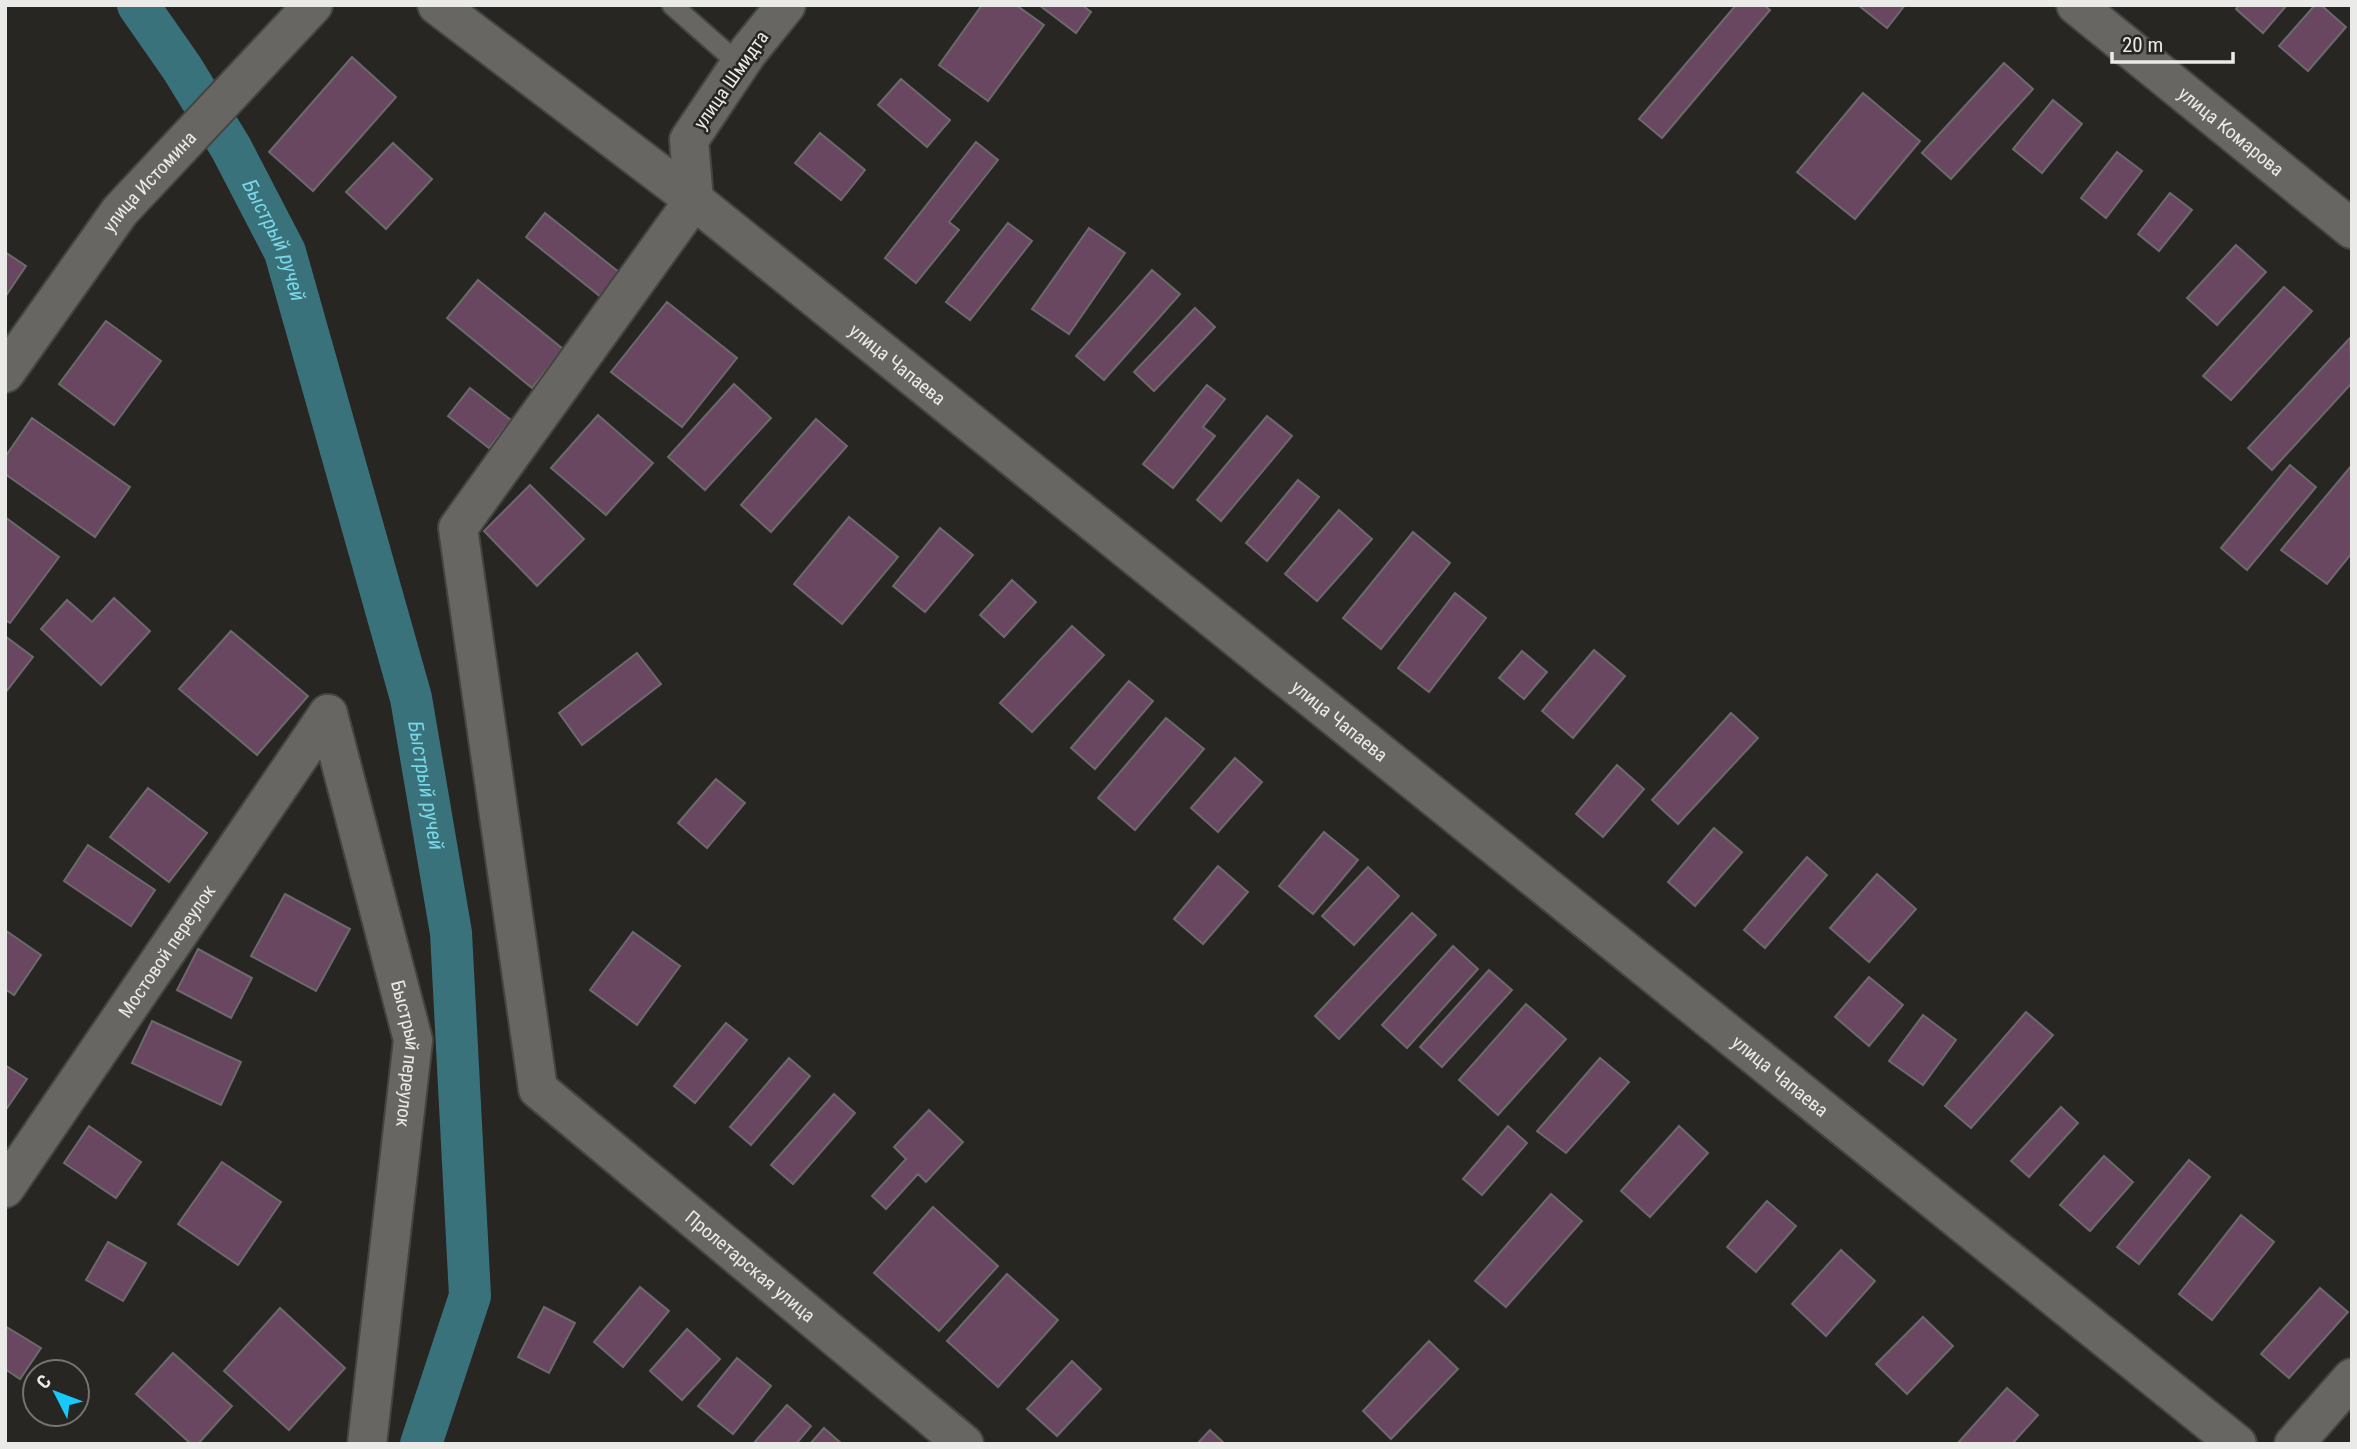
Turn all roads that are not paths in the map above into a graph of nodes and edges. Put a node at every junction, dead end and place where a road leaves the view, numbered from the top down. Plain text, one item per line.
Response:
1 (313, 5) edge
2 (437, 5) edge
3 (672, 5) edge
4 (786, 5) edge
5 (2076, 5) edge
6 (740, 64) junction
7 (694, 200) junction
8 (2352, 229) edge
9 (5, 373) edge
10 (328, 714) joint
11 (5, 1188) edge
12 (2352, 1378) edge
13 (367, 1444) edge
14 (964, 1444) edge
15 (2237, 1444) edge
16 (2294, 1444) edge

1 - 9 street, улица Истомина
2 - 7 street, улица Чапаева
3 - 6 lane
4 - 6 street, улица Шмидта
5 - 8 street, улица Комарова
6 - 7 street, улица Шмидта
7 - 14 street, Пролетарская улица
7 - 15 street, улица Чапаева
10 - 11 street, Мостовой переулок
10 - 13 street, Быстрый переулок
12 - 16 street

